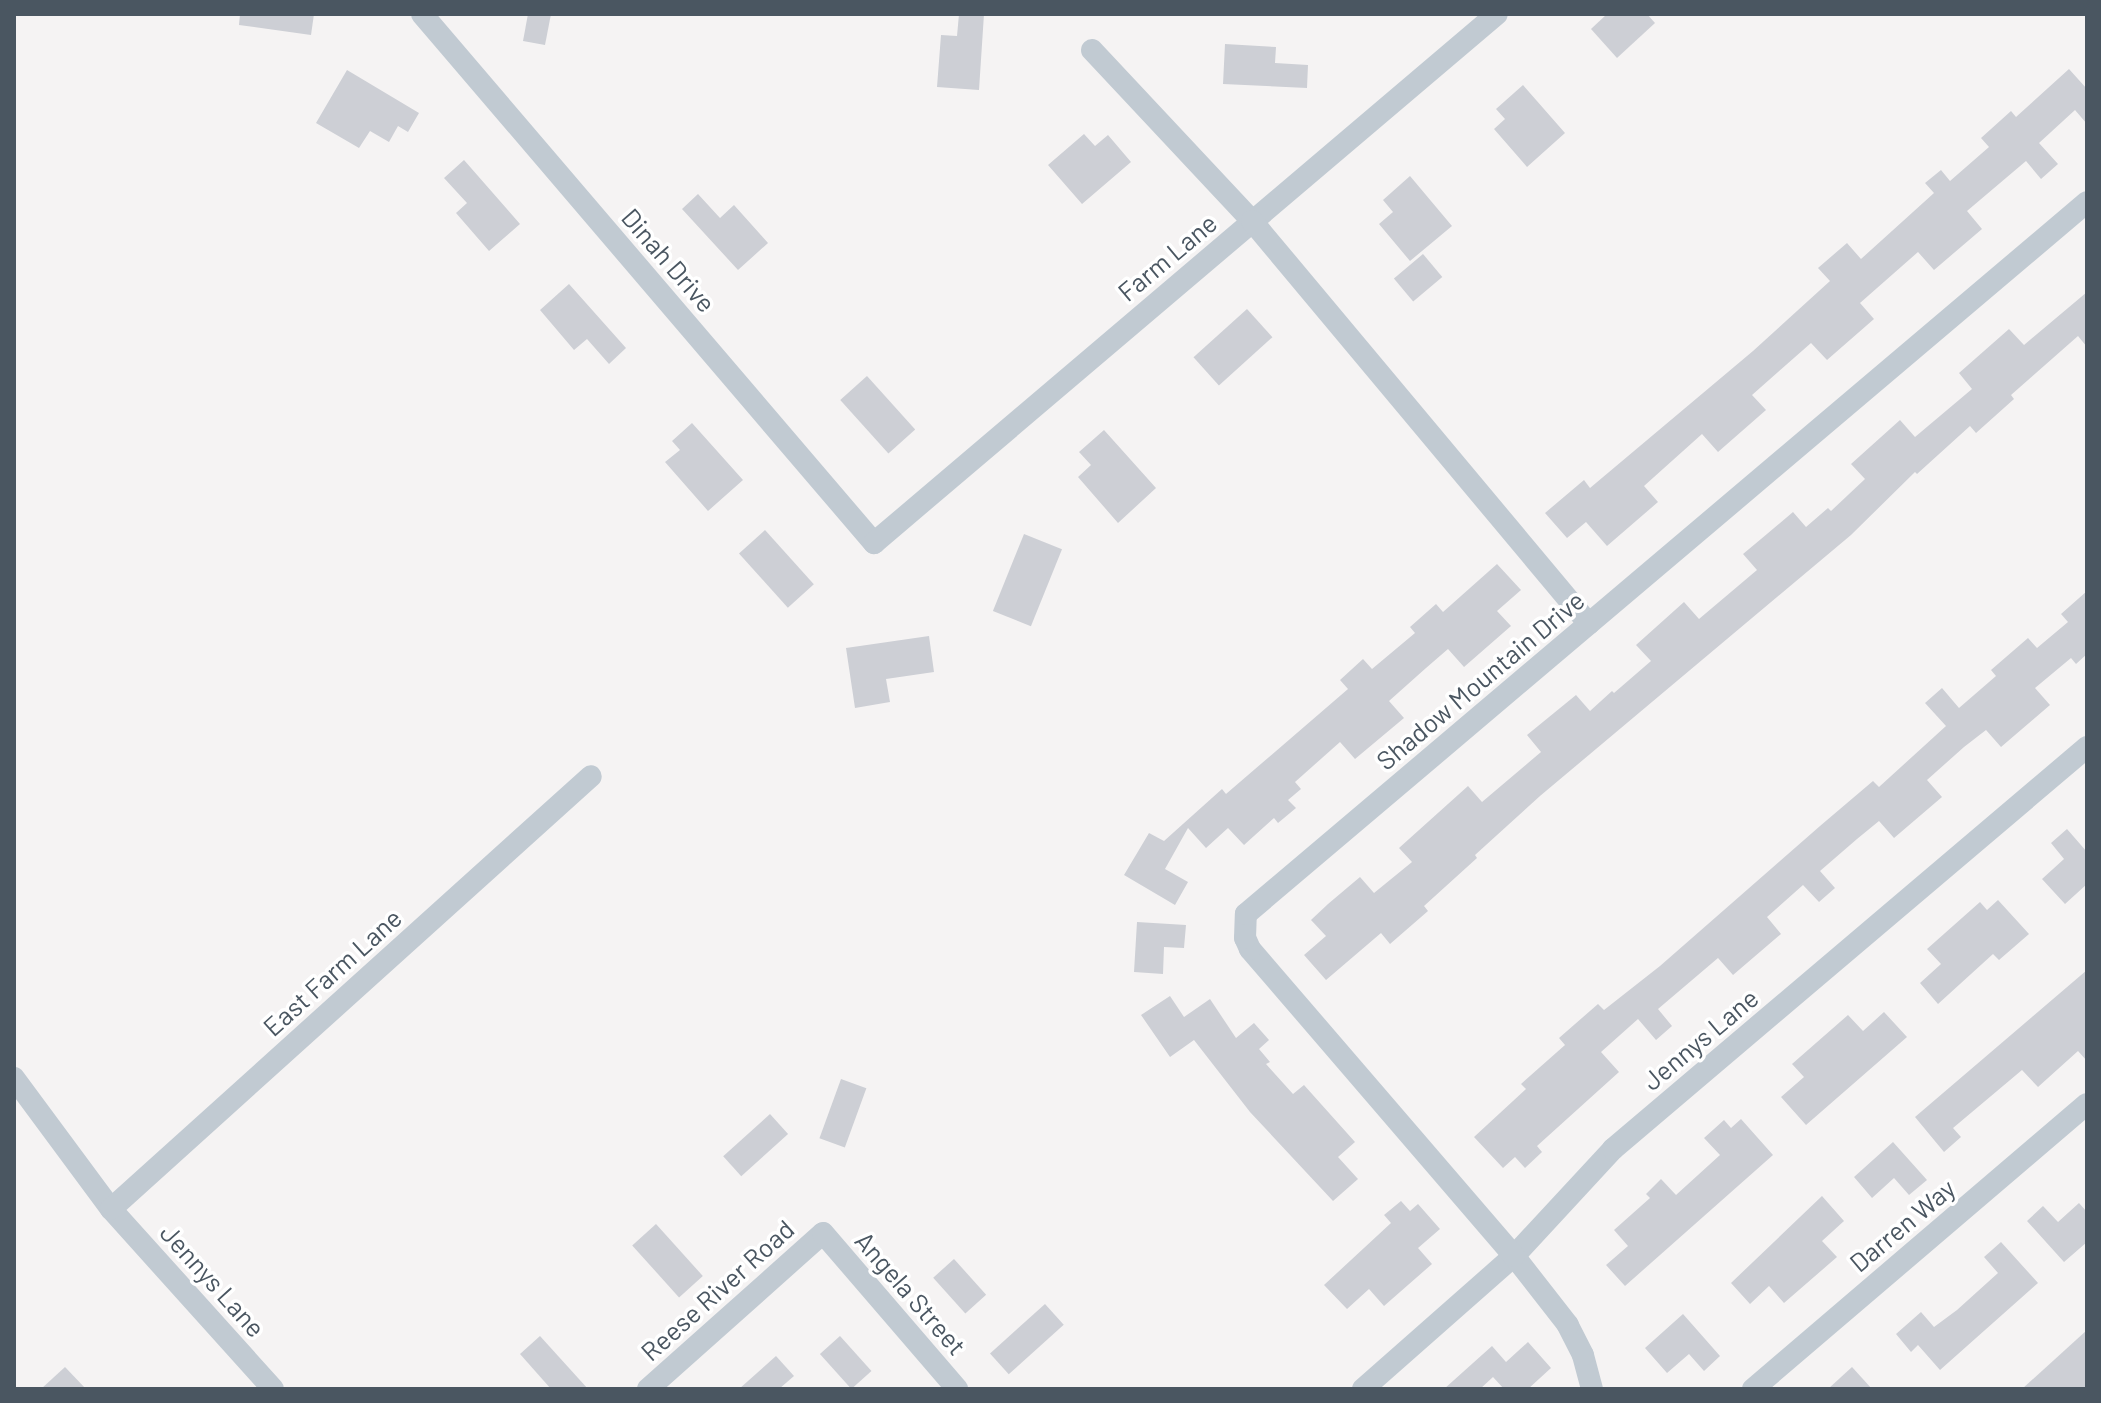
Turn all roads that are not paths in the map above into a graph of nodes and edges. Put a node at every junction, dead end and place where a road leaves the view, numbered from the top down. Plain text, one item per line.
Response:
1 (422, 14) edge
2 (1497, 14) edge
3 (1092, 50) dead end
4 (2087, 202) edge
5 (1252, 221) junction
6 (874, 543) joint
7 (1589, 624) junction
8 (2087, 747) edge
9 (591, 776) dead end
10 (14, 1078) edge
11 (2087, 1104) edge
12 (111, 1209) junction
13 (823, 1233) joint
14 (1514, 1256) junction
15 (273, 1389) edge
16 (648, 1389) edge
17 (957, 1389) edge
18 (1363, 1389) edge
19 (1592, 1389) edge
20 (1753, 1389) edge

1 - 6 street, Dinah Drive
2 - 5 street, Farm Lane
3 - 5 street
4 - 7 street, Shadow Mountain Drive
5 - 6 street, Farm Lane
5 - 7 street
7 - 14 street, Shadow Mountain Drive
8 - 14 street, Jennys Lane
9 - 12 street, East Farm Lane
10 - 12 street, Jennys Lane
11 - 20 street, Darren Way
12 - 15 street, Jennys Lane
13 - 16 street, Reese River Road
13 - 17 street, Angela Street
14 - 18 street, Jennys Lane
14 - 19 street

